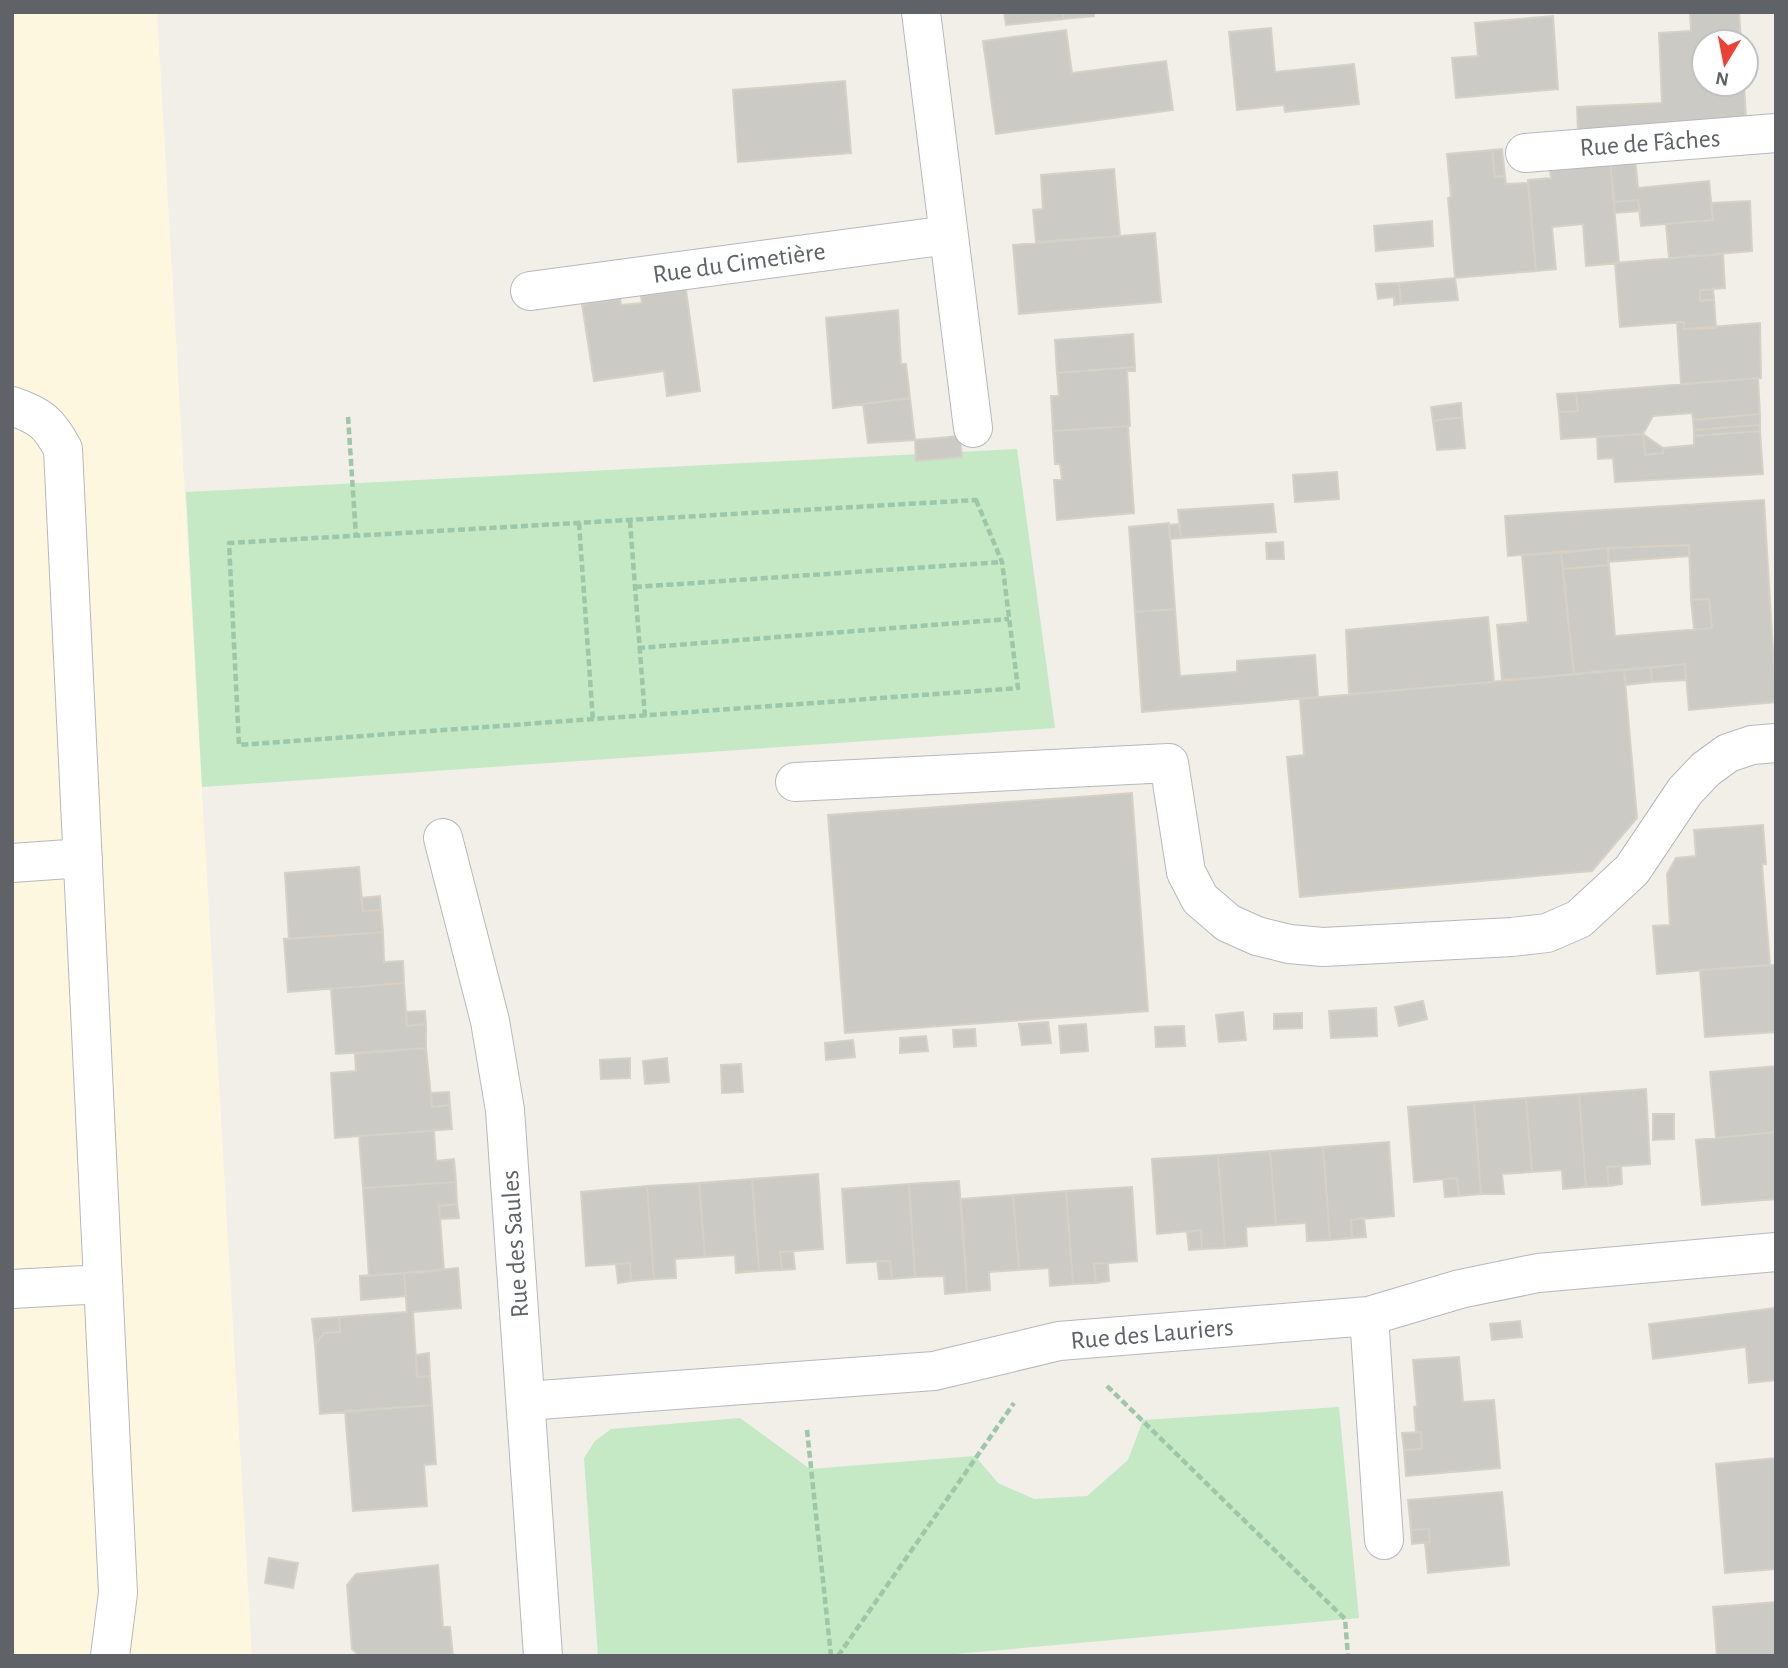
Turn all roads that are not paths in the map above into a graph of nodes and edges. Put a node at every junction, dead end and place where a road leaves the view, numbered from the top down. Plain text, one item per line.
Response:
1 (921, 12) edge
2 (1776, 133) edge
3 (1525, 153) dead end
4 (948, 235) junction
5 (530, 291) dead end
6 (12, 406) edge
7 (973, 428) dead end
8 (1776, 743) edge
9 (795, 782) dead end
10 (443, 838) dead end
11 (83, 858) junction
12 (12, 863) edge
13 (1776, 1252) edge
14 (103, 1284) junction
15 (12, 1289) edge
16 (1369, 1316) junction
17 (526, 1401) junction
18 (1384, 1540) dead end
19 (110, 1656) edge
20 (543, 1656) edge

1 - 4 street
2 - 3 street, Rue de Fâches
4 - 5 street, Rue du Cimetière
4 - 7 street
6 - 11 street
8 - 9 street
10 - 17 street, Rue des Saules
11 - 12 street
11 - 14 street
13 - 16 street, Rue des Lauriers
14 - 15 street
14 - 19 street
16 - 17 street, Rue des Lauriers
16 - 18 street
17 - 20 street, Rue des Saules

